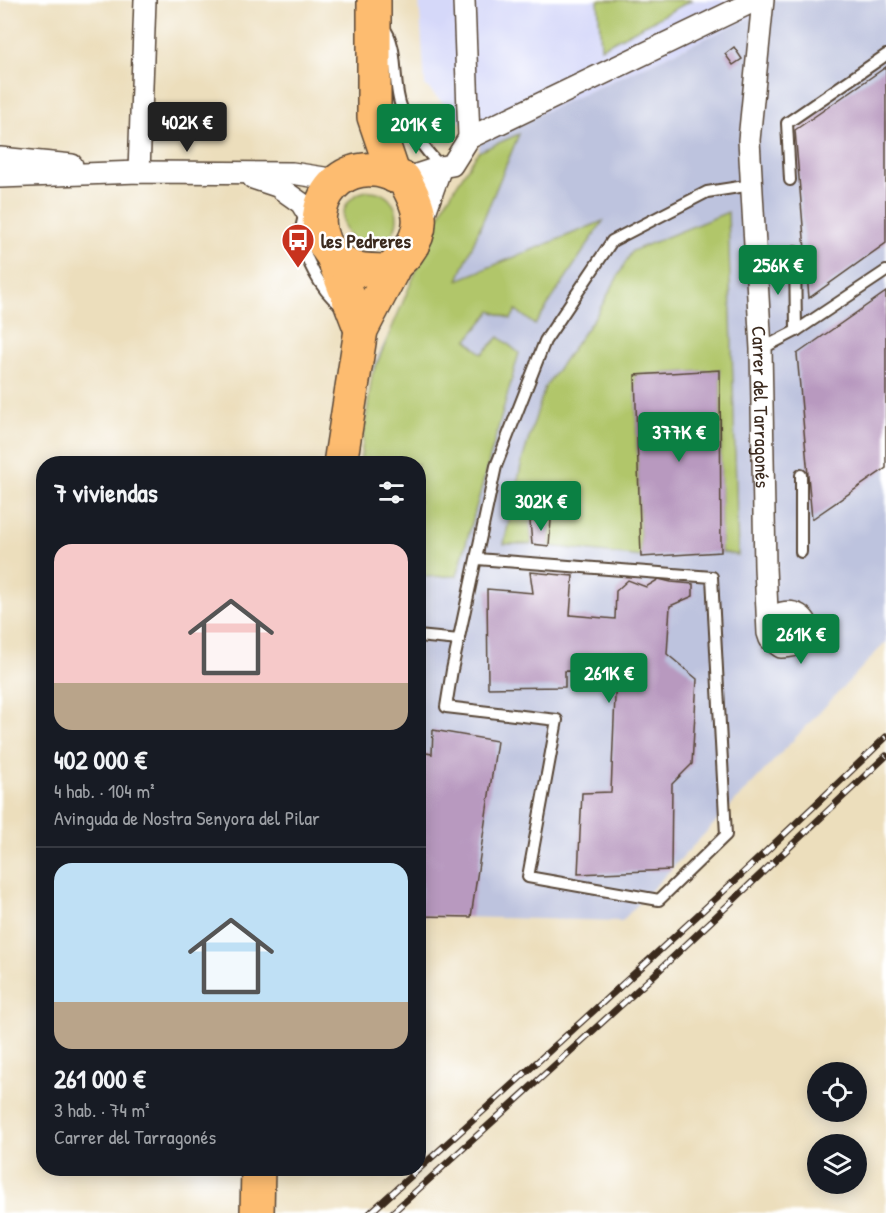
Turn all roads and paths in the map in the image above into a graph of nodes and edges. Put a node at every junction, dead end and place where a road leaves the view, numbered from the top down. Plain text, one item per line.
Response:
1 (145, 0) edge
2 (464, 0) edge
3 (756, 0) edge
4 (763, 0) edge
5 (374, 7) edge
6 (886, 55) edge
7 (374, 117) junction
8 (469, 138) junction
9 (0, 158) edge
10 (441, 167) junction
11 (139, 172) junction
12 (235, 173) junction
13 (345, 176) junction
14 (0, 177) edge
15 (399, 178) junction
16 (790, 180) dead end
17 (752, 185) junction
18 (419, 227) junction
19 (320, 234) junction
20 (795, 252) dead end
21 (886, 270) edge
22 (392, 271) junction
23 (357, 321) junction
24 (796, 332) junction
25 (761, 349) junction
26 (341, 456) edge
27 (801, 475) dead end
28 (801, 552) dead end
29 (477, 559) junction
30 (770, 608) dead end
31 (426, 637) edge
32 (459, 640) junction
33 (258, 1176) edge
34 (257, 1213) edge

1 - 11 street
2 - 8 street
3 - 8 street
4 - 17 street, Carrer del Tarragonés
5 - 7 main road
5 - 10 lane
6 - 16 lane
7 - 13 main road
7 - 15 main road
8 - 10 street
9 - 11 street
10 - 15 street
10 - 18 street
11 - 12 street
11 - 14 street
12 - 13 street
12 - 19 street
13 - 15 main road
13 - 19 main road
15 - 18 main road
17 - 25 street, Carrer del Tarragonés
17 - 29 lane
18 - 22 main road
19 - 22 main road
19 - 23 main road
19 - 23 lane
20 - 24 lane
21 - 24 lane
22 - 23 main road
23 - 26 main road
24 - 25 lane
25 - 30 street, Carrer del Tarragonés
27 - 28 lane
29 - 32 lane
29 - 32 lane
31 - 32 lane
33 - 34 main road

